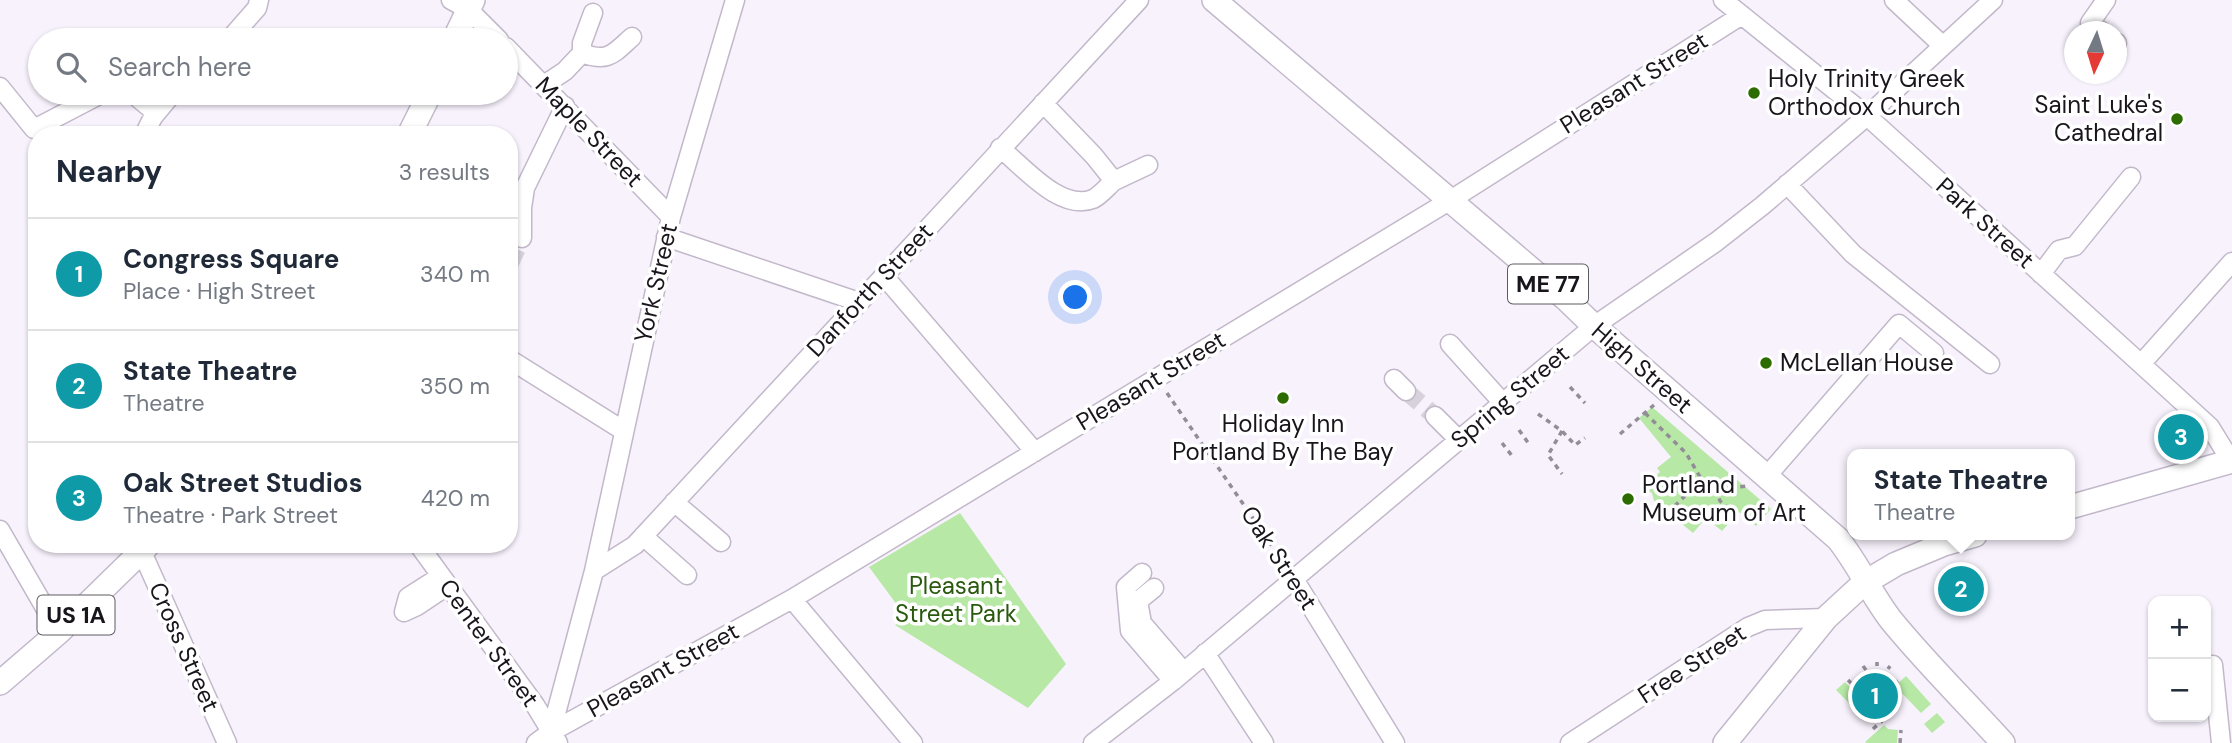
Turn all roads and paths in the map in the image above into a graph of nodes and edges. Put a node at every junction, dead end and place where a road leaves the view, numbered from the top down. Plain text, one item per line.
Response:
1 (259, 0) edge
2 (735, 0) edge
3 (1139, 0) edge
4 (1214, 0) edge
5 (1723, 0) edge
6 (1894, 0) edge
7 (1993, 0) edge
8 (2106, 0) edge
9 (464, 3) edge
10 (593, 13) dead end
11 (1742, 15) junction
12 (2091, 21) edge
13 (240, 28) edge
14 (457, 28) edge
15 (488, 28) edge
16 (632, 37) dead end
17 (1942, 45) junction
18 (582, 53) junction
19 (518, 59) edge
20 (544, 85) junction
21 (0, 87) edge
22 (1043, 103) junction
23 (82, 105) edge
24 (146, 105) edge
25 (163, 105) edge
26 (424, 105) edge
27 (565, 106) junction
28 (156, 113) junction
29 (1867, 116) junction
30 (31, 126) edge
31 (46, 126) edge
32 (149, 126) edge
33 (414, 126) edge
34 (1000, 148) junction
35 (1148, 165) dead end
36 (2130, 177) dead end
37 (1114, 181) junction
38 (1787, 184) junction
39 (1449, 201) junction
40 (671, 217) junction
41 (666, 237) junction
42 (522, 238) tunnel mouth
43 (2232, 262) edge
44 (2041, 274) junction
45 (884, 275) junction
46 (859, 302) junction
47 (1594, 326) junction
48 (1450, 344) dead end
49 (1934, 352) dead end
50 (1990, 364) dead end
51 (2141, 364) junction
52 (518, 365) edge
53 (1156, 378) junction
54 (1570, 387) dead end
55 (1503, 402) junction
56 (1585, 403) dead end
57 (1654, 405) dead end
58 (1645, 413) junction
59 (1538, 414) dead end
60 (1435, 416) tunnel mouth
61 (1519, 430) dead end
62 (624, 431) junction
63 (1562, 431) junction
64 (1620, 434) dead end
65 (1585, 438) dead end
66 (1459, 440) junction
67 (1502, 443) dead end
68 (1529, 444) dead end
69 (1035, 452) junction
70 (1513, 457) dead end
71 (2232, 461) edge
72 (1562, 474) dead end
73 (1758, 480) junction
74 (1703, 482) junction
75 (1716, 489) junction
76 (674, 502) junction
77 (2075, 506) edge
78 (1666, 511) dead end
79 (1736, 515) dead end
80 (0, 530) edge
81 (643, 536) junction
82 (1958, 540) edge
83 (721, 542) dead end
84 (140, 553) edge
85 (147, 553) edge
86 (424, 553) edge
87 (594, 571) junction
88 (1142, 573) dead end
89 (687, 575) dead end
90 (1294, 579) junction
91 (1864, 583) junction
92 (1154, 588) dead end
93 (792, 599) junction
94 (1826, 618) junction
95 (59, 632) junction
96 (1205, 653) junction
97 (2213, 665) dead end
98 (1179, 676) junction
99 (1902, 678) dead end
100 (0, 683) edge
101 (1894, 684) dead end
102 (1882, 722) dead end
103 (1873, 729) dead end
104 (1901, 730) dead end
105 (555, 738) edge
106 (227, 743) edge
107 (536, 743) edge
108 (913, 743) edge
109 (1093, 743) edge
110 (1264, 743) edge
111 (1395, 743) edge
112 (1570, 743) edge
113 (1725, 743) edge
114 (1900, 743) edge
115 (2003, 743) edge
116 (2221, 743) edge

1 - 13 street
2 - 40 street, York Street
3 - 22 street, Danforth Street
4 - 39 main road, High Street / ME 77
5 - 11 street, Park Street
6 - 17 street
7 - 17 street, Spring Street
8 - 12 street
9 - 14 main road
9 - 15 street
10 - 18 street
11 - 29 street, Park Street
11 - 39 street, Pleasant Street
16 - 18 street
17 - 29 street, Spring Street
18 - 20 street
19 - 20 street, Maple Street
20 - 27 street, Maple Street
21 - 30 street
22 - 34 street, Danforth Street
22 - 37 street
23 - 31 street
24 - 28 street
25 - 28 street
26 - 33 main road
27 - 40 street, Maple Street
27 - 42 street
28 - 32 street
29 - 38 street, Spring Street
29 - 44 street, Park Street
34 - 37 street
34 - 45 street, Danforth Street
35 - 37 street
36 - 44 street
38 - 47 street, Spring Street
38 - 50 street
39 - 47 main road, High Street / ME 77
39 - 53 street, Pleasant Street
40 - 41 street, York Street
41 - 46 street
41 - 62 street, York Street
43 - 51 street
44 - 51 street, Park Street
45 - 46 street, Danforth Street
45 - 69 street
46 - 76 street, Danforth Street
47 - 55 street, Spring Street
47 - 73 main road, High Street / ME 77
48 - 55 street
49 - 73 street
51 - 71 street, Park Street
52 - 62 street
53 - 69 street, Pleasant Street
53 - 90 path, Oak Street
54 - 56 path
55 - 66 street, Spring Street
57 - 58 path
58 - 64 path
58 - 74 path
59 - 63 path
60 - 66 street
61 - 68 path
62 - 87 street, York Street
63 - 65 path
63 - 72 path
66 - 90 street, Spring Street
67 - 70 path
69 - 93 street, Pleasant Street
71 - 77 main road
73 - 75 path
73 - 91 main road, High Street / ME 77
74 - 75 path
74 - 78 path
75 - 79 path
76 - 81 street, Danforth Street
76 - 83 street
80 - 95 street
81 - 87 street, Danforth Street
81 - 89 street
82 - 91 main road
84 - 95 main road, US 1A
85 - 106 street, Cross Street
86 - 105 street, Center Street
87 - 105 street, York Street
88 - 98 street
90 - 96 street, Spring Street
90 - 111 street, Oak Street
91 - 94 main road
91 - 115 main road, High Street / ME 77
92 - 98 street
93 - 105 street, Pleasant Street
93 - 108 street
94 - 112 street, Free Street
94 - 113 main road
95 - 100 main road, US 1A
96 - 98 street, Spring Street
96 - 110 street
97 - 116 street
98 - 109 street, Spring Street
99 - 101 path
102 - 103 path
104 - 114 path
105 - 107 street, Pleasant Street

